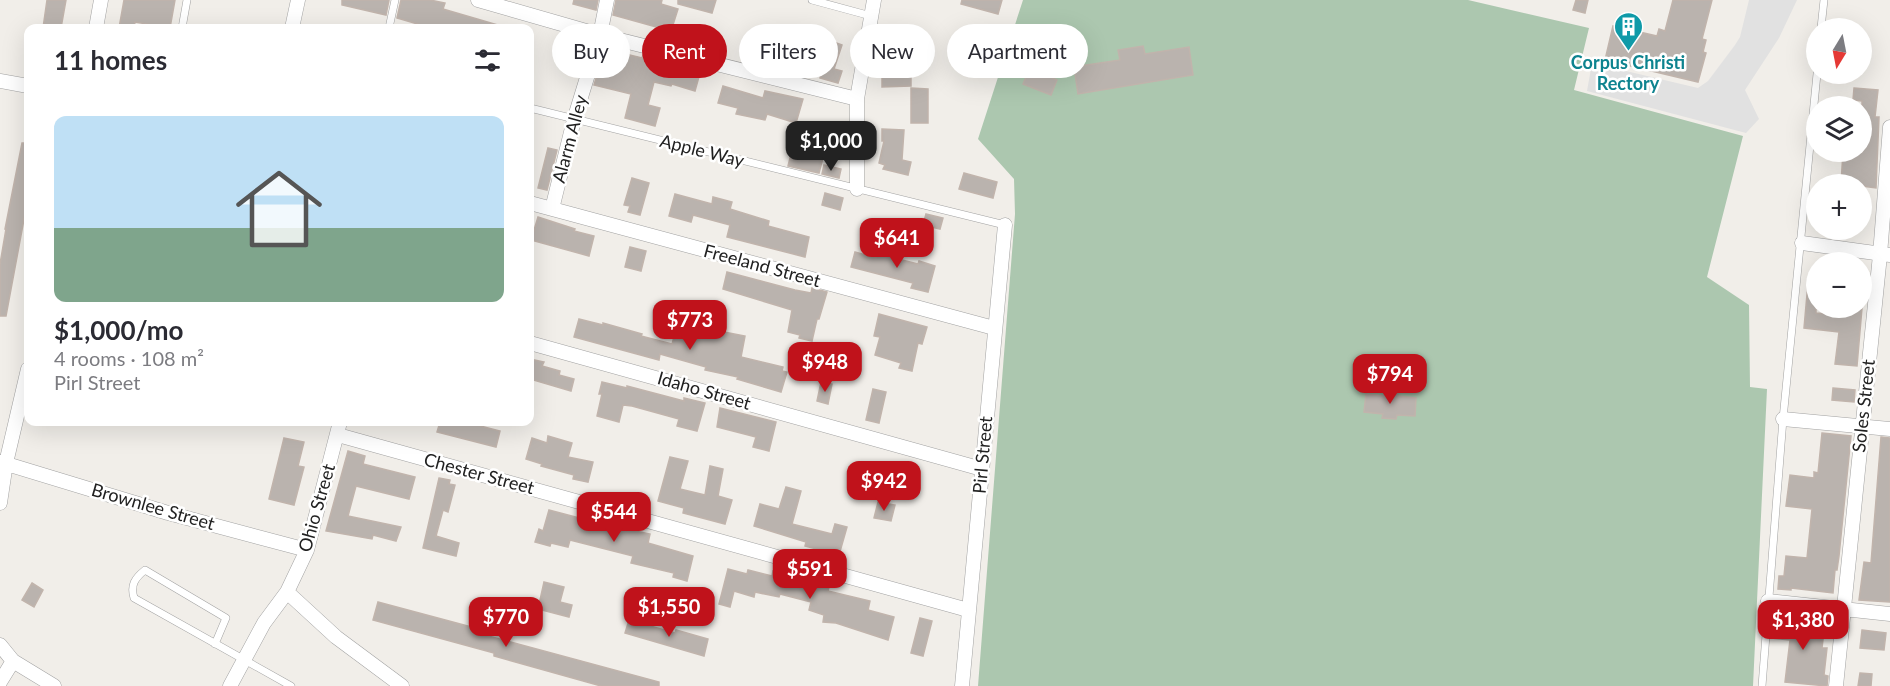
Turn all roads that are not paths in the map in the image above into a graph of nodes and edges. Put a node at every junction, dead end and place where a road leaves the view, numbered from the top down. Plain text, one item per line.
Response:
1 (101, 0) edge
2 (187, 0) edge
3 (298, 0) edge
4 (395, 0) edge
5 (478, 0) edge
6 (607, 0) edge
7 (812, 0) edge
8 (874, 0) edge
9 (1824, 0) edge
10 (871, 16) junction
11 (1822, 18) edge
12 (97, 24) edge
13 (183, 24) edge
14 (293, 24) edge
15 (389, 24) edge
16 (562, 24) edge
17 (602, 24) edge
18 (630, 42) edge
19 (587, 78) edge
20 (0, 81) edge
21 (1816, 84) edge
22 (24, 85) edge
23 (857, 99) junction
24 (534, 109) edge
25 (574, 120) junction
26 (1890, 126) edge
27 (857, 189) junction
28 (534, 204) edge
29 (552, 209) junction
30 (1005, 225) joint
31 (1802, 243) junction
32 (1885, 255) edge
33 (994, 328) junction
34 (534, 344) edge
35 (24, 387) edge
36 (1783, 419) junction
37 (1863, 427) junction
38 (339, 428) edge
39 (1890, 429) edge
40 (3, 463) edge
41 (982, 469) junction
42 (0, 503) edge
43 (307, 550) junction
44 (287, 592) junction
45 (1768, 601) junction
46 (1843, 609) junction
47 (968, 610) junction
48 (1890, 614) edge
49 (215, 644) junction
50 (0, 645) edge
51 (244, 660) junction
52 (13, 661) junction
53 (0, 682) edge
54 (54, 686) edge
55 (231, 686) edge
56 (291, 686) edge
57 (402, 686) edge
58 (962, 686) edge
59 (1762, 686) edge
60 (1836, 686) edge

1 - 12 street
2 - 13 lane
3 - 14 street
4 - 15 lane
5 - 16 street
6 - 17 street, Alarm Alley
7 - 10 lane
8 - 10 street
9 - 11 lane
10 - 23 street
18 - 23 street
19 - 25 street, Alarm Alley
20 - 22 street
21 - 31 lane
23 - 27 street
24 - 25 lane, Apple Way
25 - 27 lane, Apple Way
25 - 29 street, Alarm Alley
26 - 32 street, Soles Street
27 - 30 lane, Apple Way
28 - 29 street, Freeland Street
29 - 33 street, Freeland Street
30 - 33 street, Pirl Street
31 - 32 street
31 - 36 lane
32 - 37 street, Soles Street
33 - 41 street, Pirl Street
34 - 41 street, Idaho Street
35 - 40 street
36 - 37 street
36 - 45 lane
37 - 39 street
37 - 46 street, Soles Street
38 - 43 street, Ohio Street
38 - 47 street, Chester Street
40 - 42 street
40 - 43 street, Brownlee Street
41 - 47 street, Pirl Street
43 - 44 street, Ohio Street
44 - 51 street, Ohio Street
44 - 57 street
45 - 46 street
45 - 59 lane
46 - 48 street
46 - 60 street, Soles Street
47 - 58 street, Pirl Street
49 - 49 lane
49 - 51 lane
50 - 52 street
51 - 55 street, Ohio Street
51 - 56 lane
52 - 53 street
52 - 54 street

